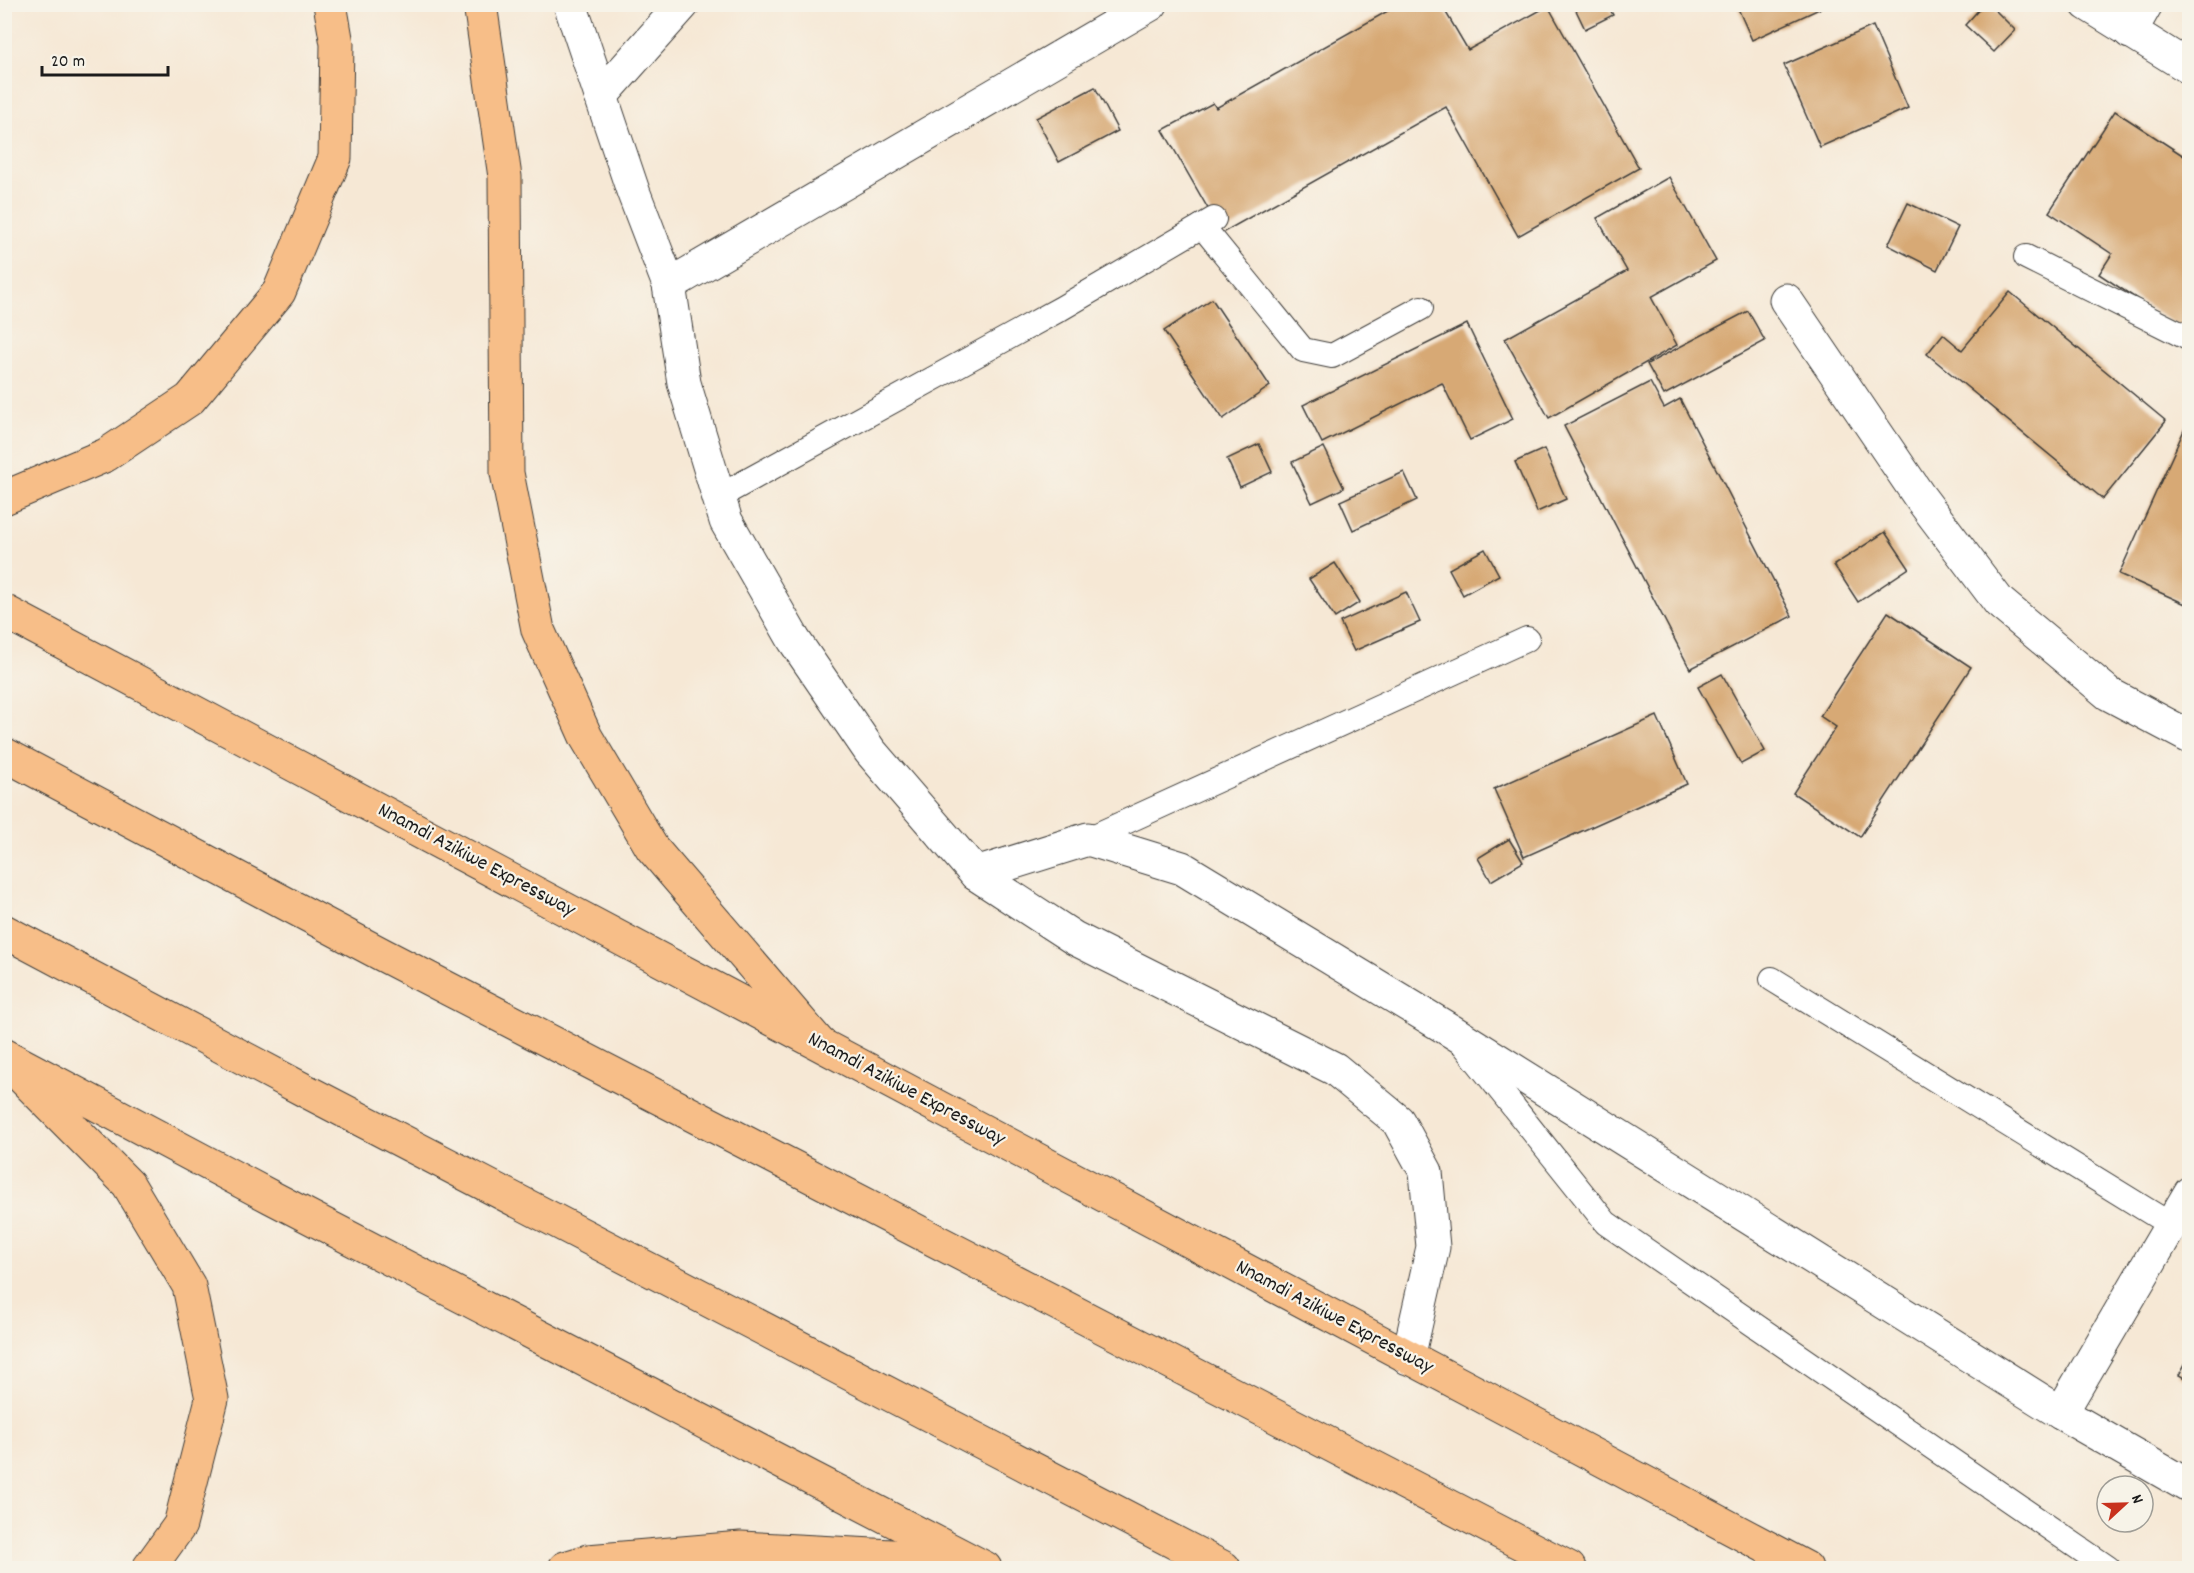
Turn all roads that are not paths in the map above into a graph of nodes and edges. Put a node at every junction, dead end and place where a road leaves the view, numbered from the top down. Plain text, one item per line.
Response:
1 (330, 4) edge
2 (480, 4) edge
3 (570, 4) edge
4 (683, 4) edge
5 (1151, 4) edge
6 (2087, 4) edge
7 (2146, 4) edge
8 (2130, 32) junction
9 (2190, 68) edge
10 (601, 96) junction
11 (2026, 257) dead end
12 (669, 285) junction
13 (1786, 300) dead end
14 (1421, 308) dead end
15 (2190, 339) edge
16 (718, 497) junction
17 (4, 498) edge
18 (4, 611) edge
19 (1527, 639) dead end
20 (2187, 728) edge
21 (4, 754) edge
22 (1088, 839) junction
23 (976, 874) junction
24 (4, 931) edge
25 (1772, 979) dead end
26 (1453, 1032) junction
27 (819, 1043) junction
28 (4, 1057) edge
29 (2190, 1193) edge
30 (2171, 1225) junction
31 (1408, 1358) junction
32 (2061, 1413) junction
33 (2190, 1487) edge
34 (976, 1564) edge
35 (149, 1569) edge
36 (565, 1569) edge
37 (1224, 1569) edge
38 (1569, 1569) edge
39 (1806, 1569) edge
40 (2108, 1569) edge

1 - 17 highway
2 - 27 highway
3 - 10 street
4 - 10 street
5 - 12 street
6 - 8 street
7 - 8 street
8 - 9 street
10 - 12 street
11 - 15 lane
12 - 16 street
13 - 20 street
14 - 16 lane
16 - 23 street
18 - 27 highway, Nnamdi Azikiwe Expressway
19 - 22 lane
21 - 38 highway
22 - 23 street
22 - 26 street
23 - 31 street
24 - 37 highway
25 - 30 lane
26 - 32 street
26 - 40 lane
27 - 31 highway, Nnamdi Azikiwe Expressway
28 - 34 highway
28 - 35 highway
29 - 30 street
30 - 32 street
31 - 39 highway, Nnamdi Azikiwe Expressway
32 - 33 street
34 - 36 highway

